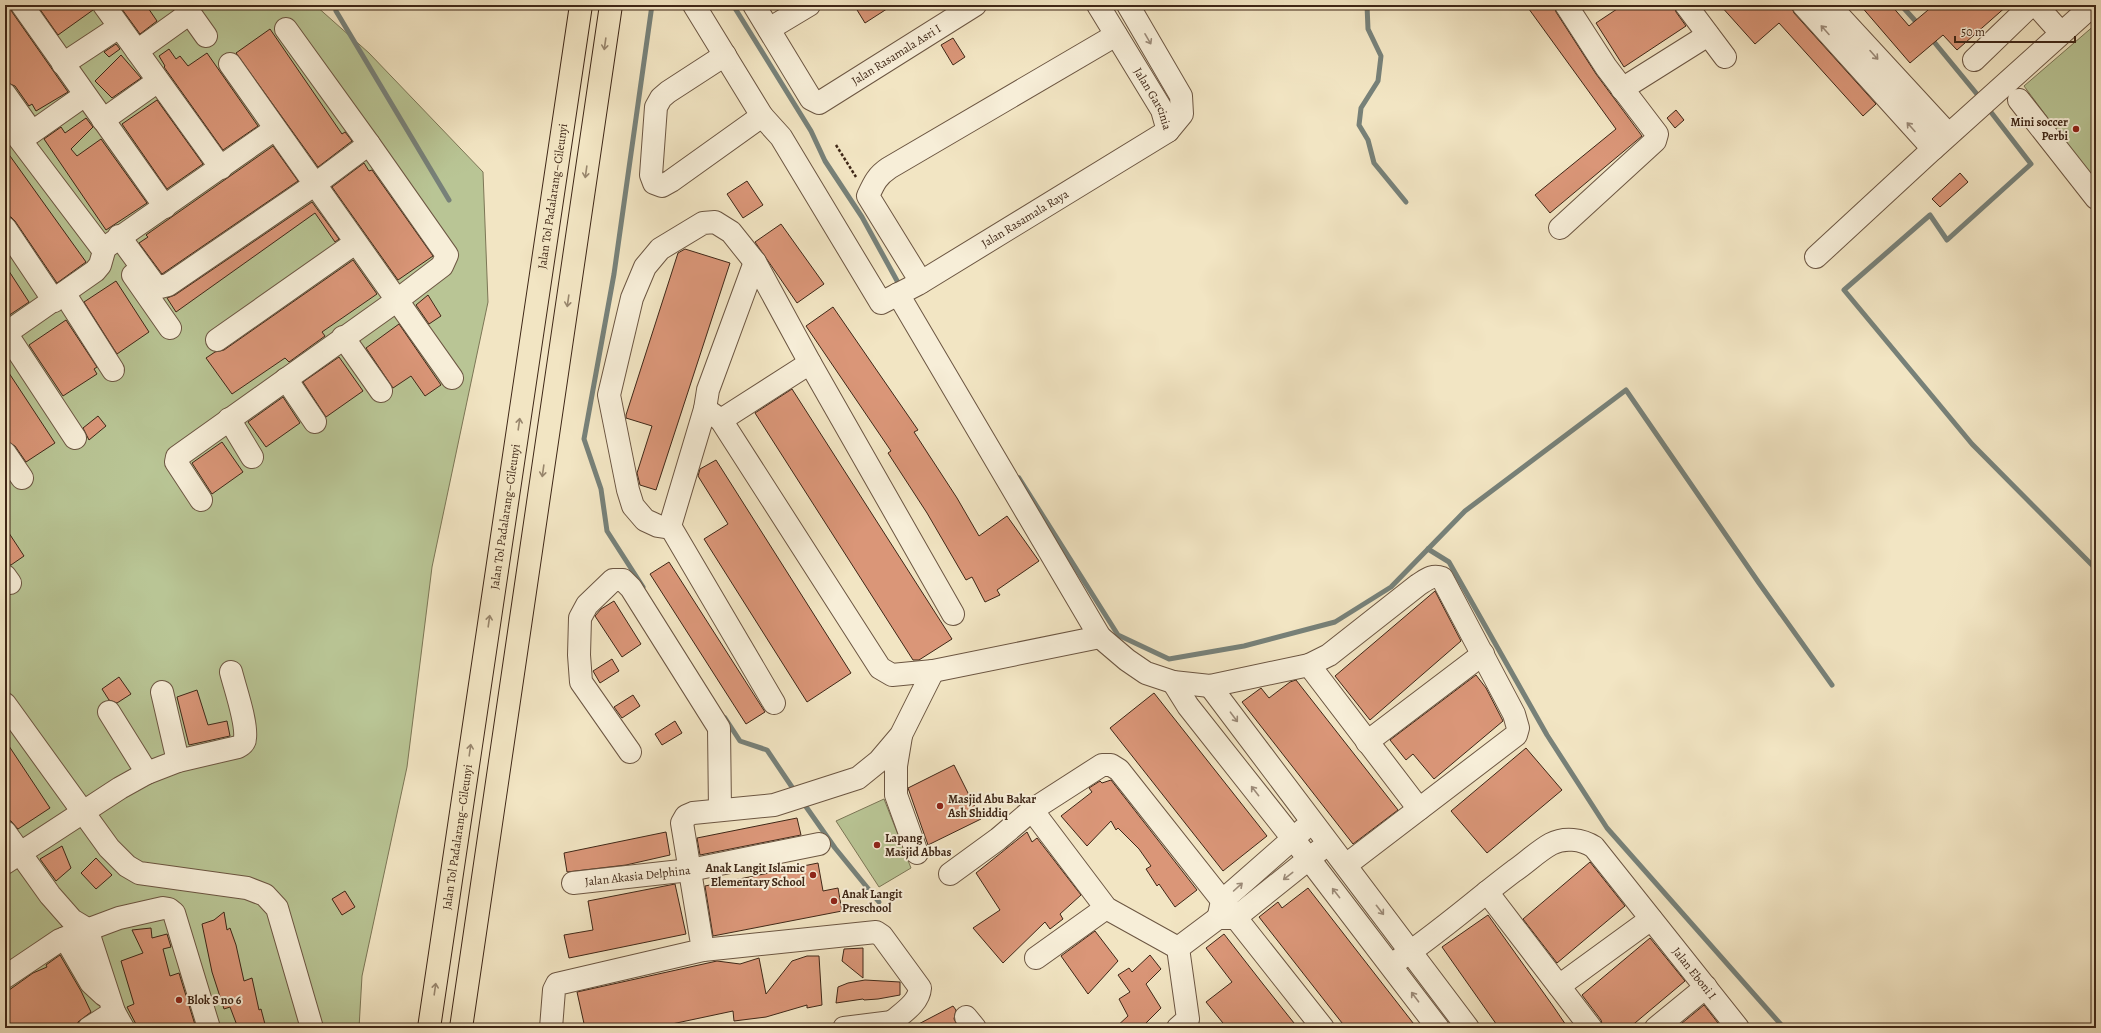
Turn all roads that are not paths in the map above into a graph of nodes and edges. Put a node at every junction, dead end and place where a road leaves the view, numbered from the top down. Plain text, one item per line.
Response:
1 (22, 5) edge
2 (104, 5) edge
3 (580, 5) edge
4 (611, 5) edge
5 (694, 5) edge
6 (754, 5) edge
7 (809, 5) edge
8 (975, 5) edge
9 (1098, 5) edge
10 (1128, 5) edge
11 (1686, 5) edge
12 (1802, 5) edge
13 (1829, 5) edge
14 (2030, 5) edge
15 (2036, 5) edge
16 (2093, 5) edge
17 (1570, 6) edge
18 (187, 9) edge
19 (119, 27) junction
20 (286, 29) dead end
21 (769, 30) junction
22 (2061, 33) junction
23 (1116, 35) junction
24 (1708, 35) junction
25 (206, 36) dead end
26 (137, 51) junction
27 (725, 55) junction
28 (1725, 57) dead end
29 (1974, 60) dead end
30 (63, 64) junction
31 (230, 64) dead end
32 (158, 81) junction
33 (1622, 89) junction
34 (85, 95) junction
35 (6, 97) edge
36 (2019, 100) dead end
37 (762, 116) junction
38 (5, 120) edge
39 (103, 120) junction
40 (275, 129) junction
41 (1168, 131) junction
42 (1948, 134) junction
43 (26, 137) junction
44 (370, 144) junction
45 (1933, 149) junction
46 (221, 168) junction
47 (314, 185) junction
48 (2096, 198) edge
49 (165, 207) junction
50 (1560, 228) dead end
51 (8, 239) edge
52 (111, 243) junction
53 (355, 243) junction
54 (1816, 257) dead end
55 (755, 262) junction
56 (904, 291) junction
57 (59, 297) junction
58 (396, 301) junction
59 (170, 328) dead end
60 (5, 334) edge
61 (343, 337) junction
62 (217, 340) dead end
63 (810, 363) junction
64 (113, 370) dead end
65 (452, 378) dead end
66 (286, 379) junction
67 (381, 391) dead end
68 (713, 414) junction
69 (229, 419) junction
70 (315, 422) dead end
71 (75, 438) dead end
72 (5, 453) edge
73 (252, 457) dead end
74 (22, 478) dead end
75 (201, 500) dead end
76 (671, 528) junction
77 (953, 614) dead end
78 (1100, 637) junction
79 (1482, 654) junction
80 (1309, 665) junction
81 (933, 671) junction
82 (231, 672) dead end
83 (1173, 682) junction
84 (1210, 686) junction
85 (162, 692) dead end
86 (774, 703) dead end
87 (5, 704) edge
88 (109, 712) dead end
89 (901, 735) junction
90 (1367, 742) junction
91 (630, 752) dead end
92 (178, 761) junction
93 (147, 773) junction
94 (720, 810) junction
95 (1032, 810) junction
96 (1419, 810) junction
97 (82, 813) junction
98 (1312, 822) junction
99 (5, 832) edge
100 (1292, 838) junction
101 (819, 844) dead end
102 (1329, 844) junction
103 (917, 853) dead end
104 (12, 858) edge
105 (1309, 859) junction
106 (1346, 865) junction
107 (690, 870) junction
108 (950, 874) dead end
109 (574, 883) dead end
110 (1487, 892) junction
111 (1106, 908) junction
112 (1225, 912) junction
113 (1651, 919) junction
114 (87, 929) junction
115 (65, 938) junction
116 (1178, 948) junction
117 (703, 950) junction
118 (1412, 951) junction
119 (1036, 958) dead end
120 (1391, 965) junction
121 (5, 977) edge
122 (1559, 986) junction
123 (1706, 987) junction
124 (115, 1013) edge
125 (894, 1025) edge
126 (1187, 1025) edge
127 (89, 1028) edge
128 (209, 1028) edge
129 (312, 1028) edge
130 (429, 1028) edge
131 (461, 1028) edge
132 (551, 1028) edge
133 (844, 1028) edge
134 (1323, 1028) edge
135 (1438, 1028) edge
136 (1468, 1028) edge
137 (1591, 1028) edge
138 (1656, 1028) edge
139 (1738, 1028) edge

1 - 30 street
2 - 19 street
130 -> 3 highway, Jalan Tol Padalarang–Cileunyi
4 -> 131 highway
5 - 27 street
6 - 21 street
7 - 21 street
8 - 21 street, Jalan Rasamala Asri I
9 - 23 street, Jalan Garcinia
10 -> 41 street, Jalan Garcinia
11 - 24 street
45 -> 12 street
13 -> 42 street
14 - 29 street
15 - 22 street
16 - 22 street
17 - 33 street
18 - 25 street
18 - 26 street
19 - 26 street
19 - 30 street
20 - 44 street
22 - 42 street
23 - 41 street, Jalan Garcinia
23 - 56 street
24 - 28 street
24 - 33 street
26 - 32 street
27 - 37 street
27 - 37 street
30 - 34 street
31 - 40 street
32 - 39 street
32 - 46 street
33 - 50 street
34 - 39 street
34 - 43 street
35 - 43 street
36 - 48 street
37 - 56 street
38 - 43 street
39 - 49 street
40 - 46 street
40 - 47 street
41 - 56 street, Jalan Rasamala Raya
42 - 45 street
43 - 52 street
44 - 47 street
44 - 58 street
45 - 54 street
46 - 49 street
47 - 52 street
47 - 53 street
49 - 52 street
51 - 57 street
52 - 57 street
52 - 59 street
53 - 58 street
53 - 62 street
55 - 63 street
55 - 68 street
55 - 76 street
56 - 78 street
57 - 60 street
57 - 64 street
58 - 61 street
58 - 65 street
60 - 71 street
61 - 66 street
61 - 67 street
63 - 68 street
63 - 77 street
66 - 69 street
66 - 70 street
68 - 76 street
68 - 81 street
69 - 73 street
69 - 75 street
72 - 74 street
76 - 86 street
78 - 81 street
78 - 83 street
79 - 80 street
79 - 90 street
79 - 96 street
80 - 84 street
80 - 90 street
81 - 89 street
82 - 92 street
83 - 84 street
100 -> 83 street
84 -> 98 street
85 - 92 street
87 - 97 street
88 - 93 street
89 - 94 street
89 - 103 street
90 - 96 street
91 - 94 street
92 - 93 street
93 - 97 street
94 - 107 street
95 - 108 street
95 - 111 street
95 - 112 street
96 - 106 street
97 - 104 street
97 - 129 street
98 - 100 street
98 - 102 street
99 - 104 street
100 - 105 street
112 -> 100 street
101 - 107 street, Jalan Akasia Delphina
102 - 105 street
102 - 106 street
104 - 114 street
105 -> 112 street
120 -> 105 street
106 -> 118 street
107 - 109 street, Jalan Akasia Delphina
107 - 117 street
110 - 113 street, Jalan Eboni I
110 - 118 street
110 - 122 street
111 - 116 street
111 - 119 street
112 - 116 street
112 - 134 street
113 - 122 street
113 - 123 street, Jalan Eboni I
114 - 115 street
114 - 124 street
114 - 128 street
115 - 121 street
115 - 124 street
116 - 126 street
117 - 125 street
117 - 132 street
118 - 120 street
118 - 136 street
135 -> 120 street
122 - 137 street
123 - 138 street
123 - 139 street, Jalan Eboni I
124 - 127 street
125 - 133 street

